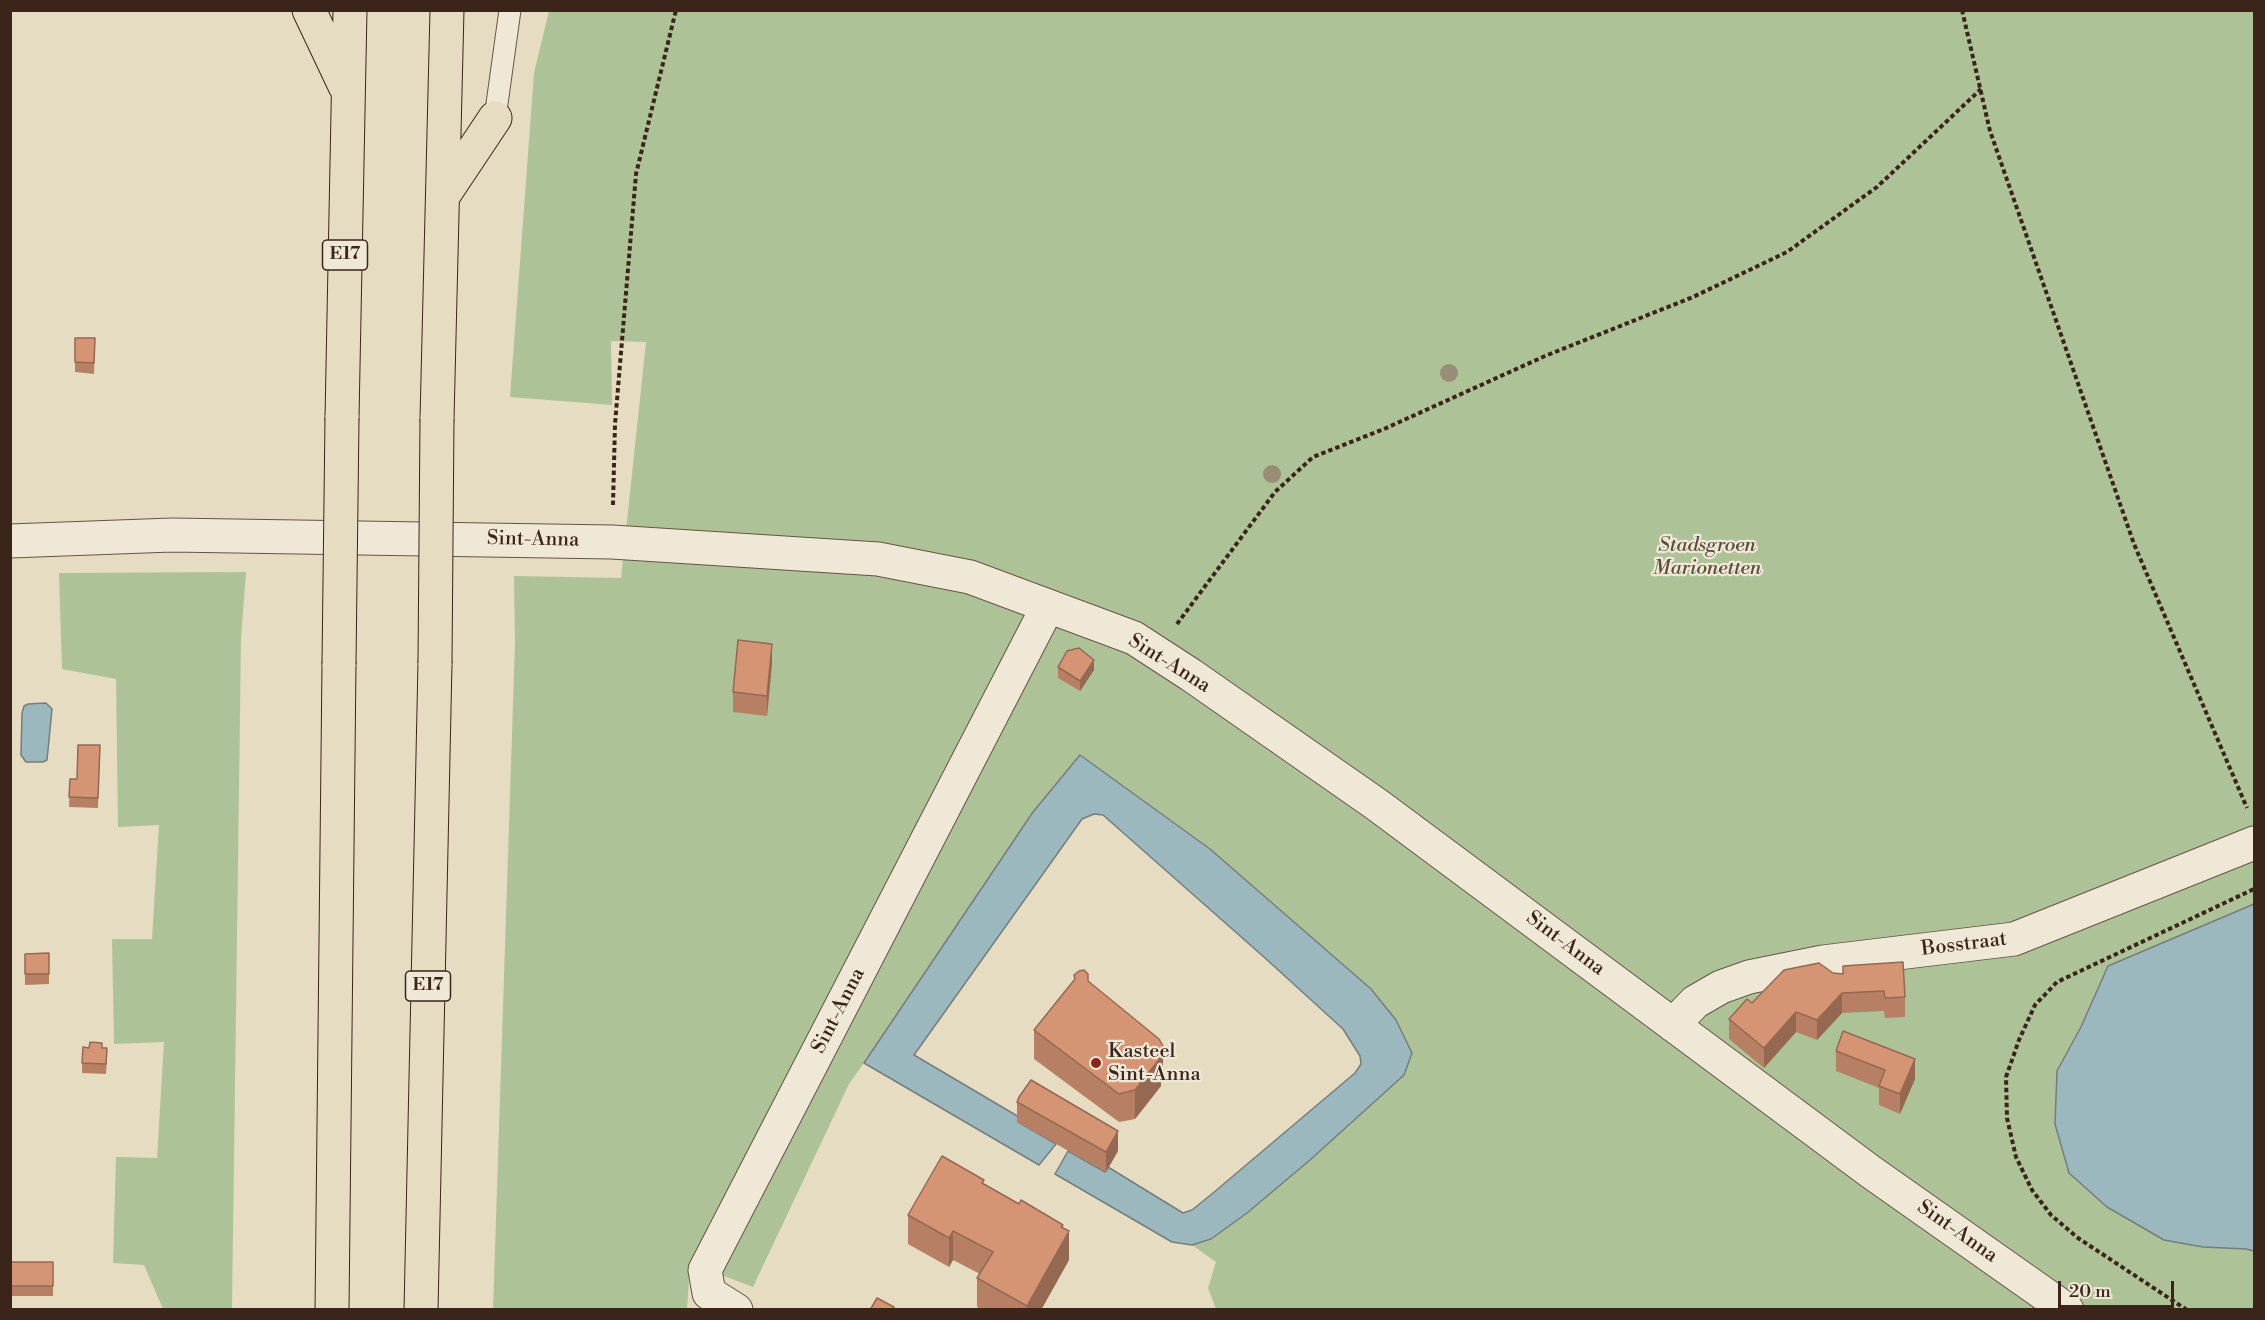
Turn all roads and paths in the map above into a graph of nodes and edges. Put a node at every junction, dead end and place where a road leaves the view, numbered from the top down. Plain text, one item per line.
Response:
1 (309, 10) edge
2 (350, 10) edge
3 (447, 10) edge
4 (510, 10) edge
5 (676, 10) edge
6 (1962, 10) edge
7 (1981, 89) junction
8 (348, 93) junction
9 (495, 118) joint
10 (443, 196) junction
11 (10, 541) edge
12 (612, 542) junction
13 (1048, 606) junction
14 (1156, 653) junction
15 (2241, 797) dead end
16 (2254, 843) edge
17 (2254, 889) edge
18 (1673, 1025) junction
19 (332, 1310) edge
20 (421, 1310) edge
21 (736, 1310) edge
22 (2067, 1310) edge
23 (2187, 1310) edge

1 - 8 highway
2 - 8 highway, E17
3 - 10 highway, E17
4 - 9 lane
5 - 12 path
6 - 7 path
7 - 14 path
7 - 15 path
8 - 19 highway, E17, bridge
9 - 10 highway
10 - 20 highway, E17, bridge
11 - 12 street, Sint-Anna
12 - 13 street, Sint-Anna
13 - 14 street, Sint-Anna
13 - 21 street, Sint-Anna
14 - 18 street, Sint-Anna
16 - 18 street, Bosstraat
17 - 23 path
18 - 22 street, Sint-Anna

